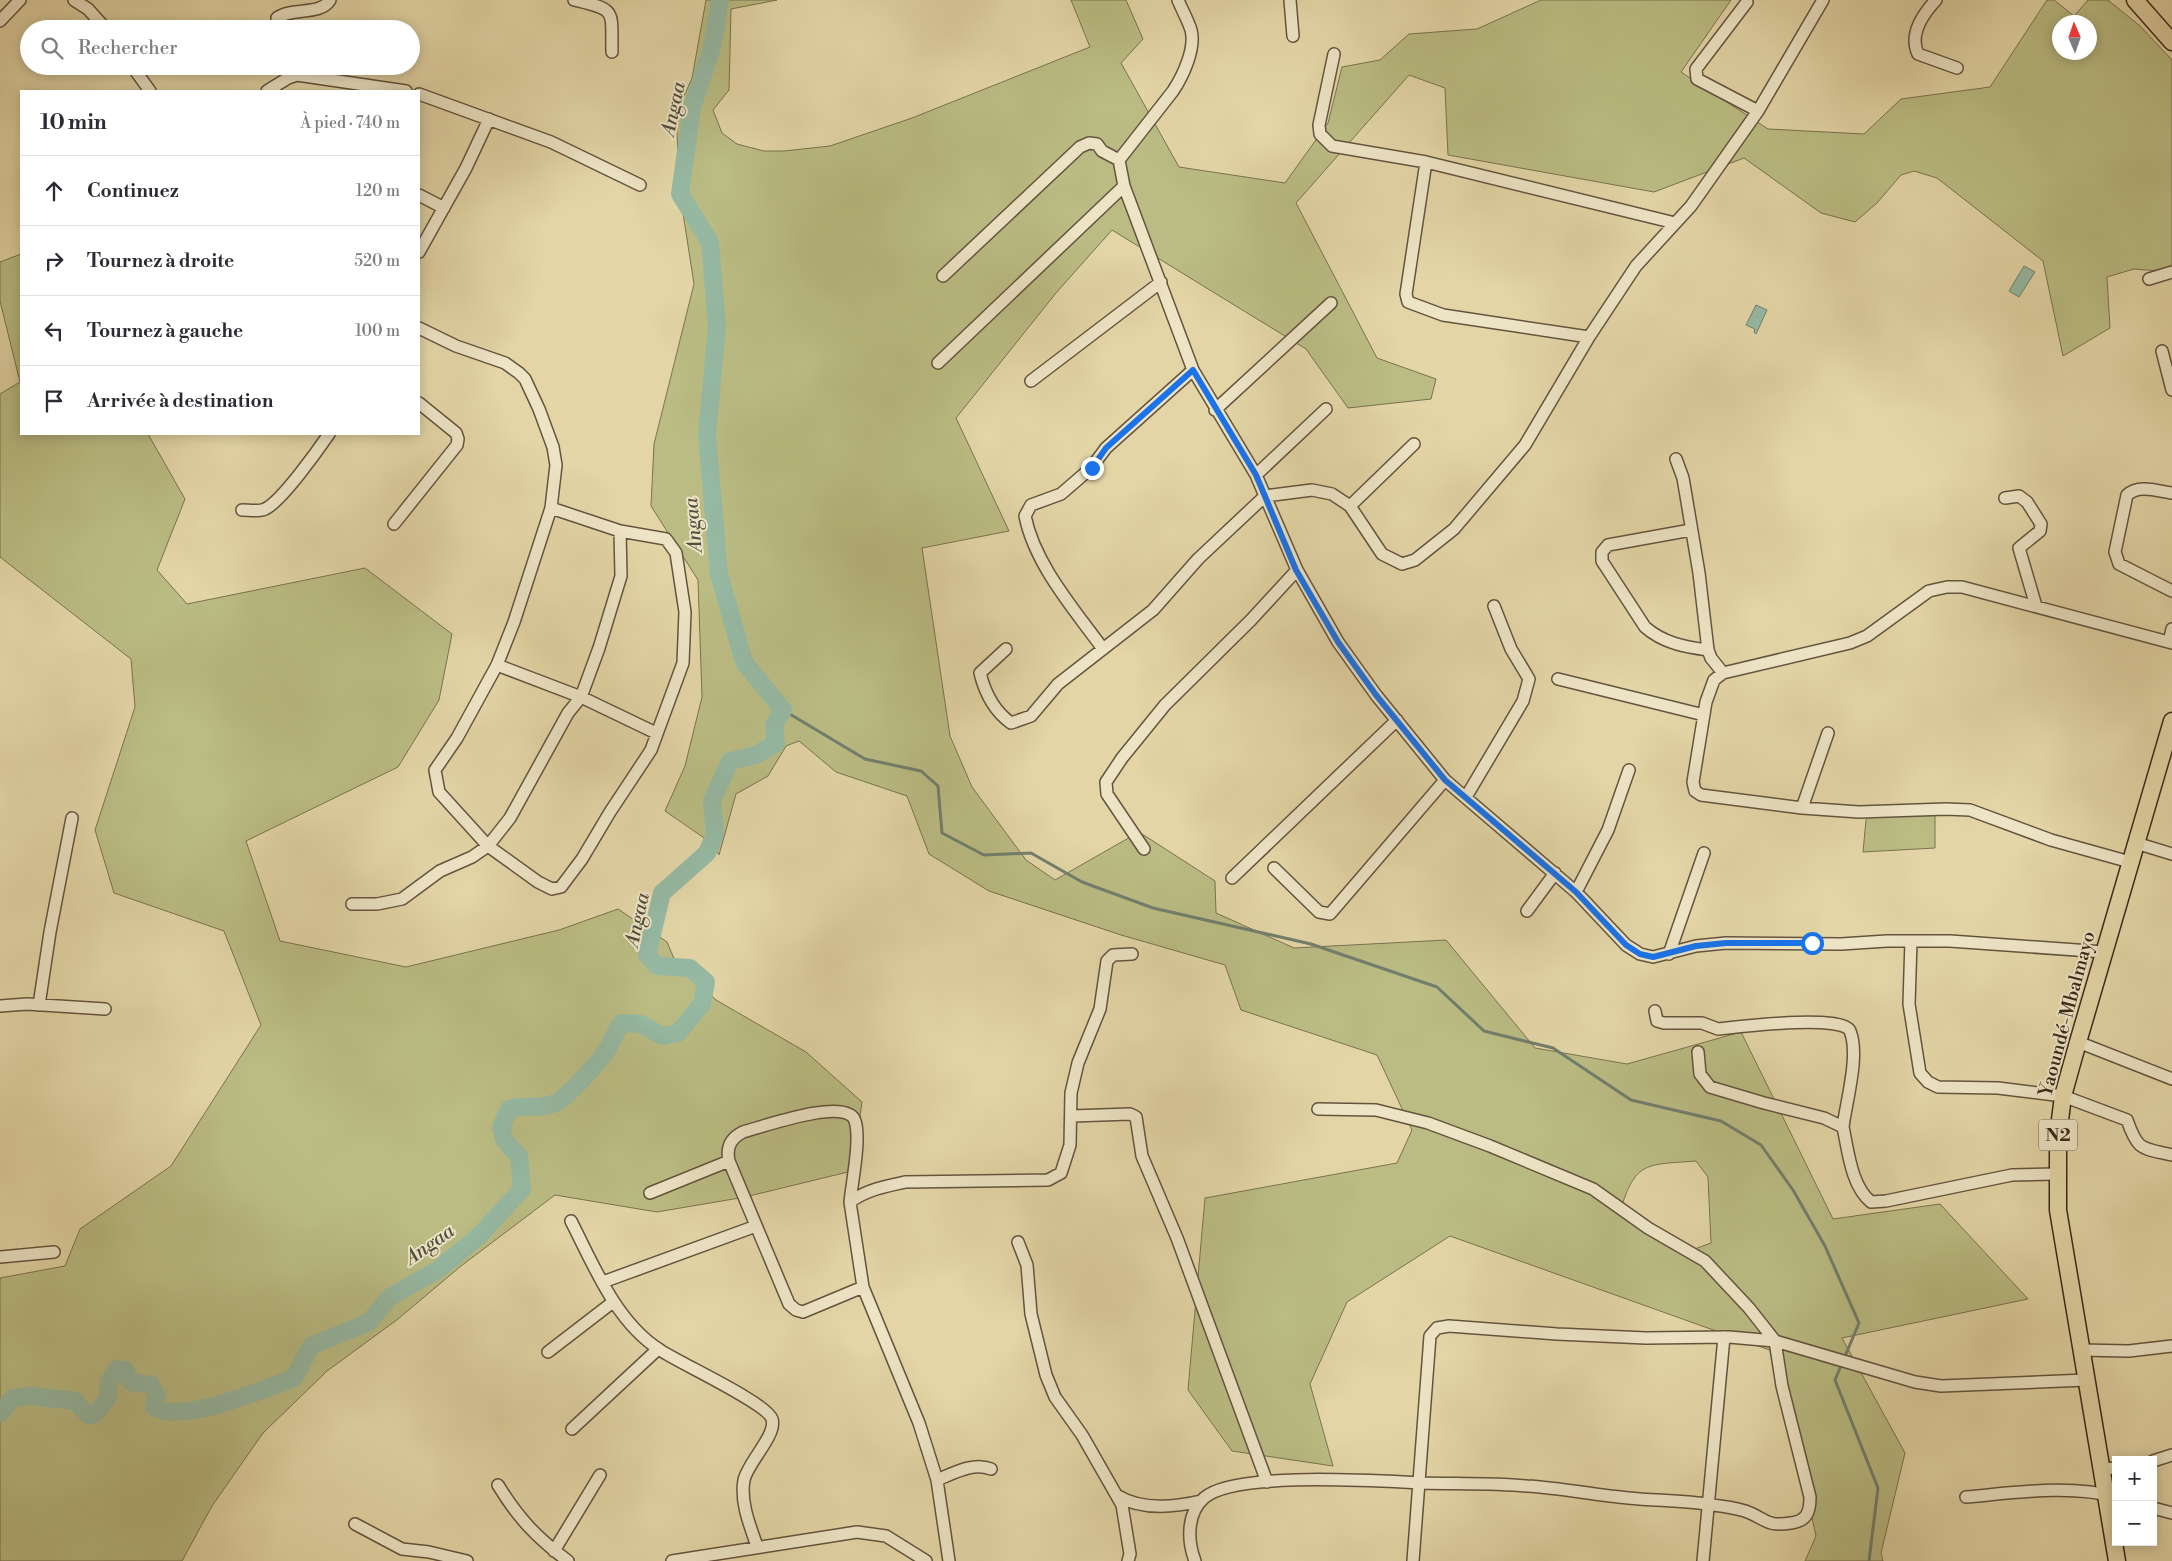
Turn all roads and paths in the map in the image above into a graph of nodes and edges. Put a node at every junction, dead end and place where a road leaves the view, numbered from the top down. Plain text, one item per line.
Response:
1 (20, 0) edge
2 (74, 0) edge
3 (330, 0) edge
4 (574, 0) edge
5 (1178, 0) edge
6 (1290, 0) edge
7 (1823, 0) edge
8 (1936, 0) edge
9 (2135, 0) edge
10 (1747, 2) dead end
11 (91, 4) edge
12 (101, 20) edge
13 (277, 20) edge
14 (0, 21) edge
15 (1294, 36) dead end
16 (2172, 42) edge
17 (612, 52) dead end
18 (1334, 54) dead end
19 (1957, 68) dead end
20 (138, 75) edge
21 (291, 75) edge
22 (317, 75) edge
23 (149, 90) edge
24 (268, 90) edge
25 (400, 90) edge
26 (420, 94) edge
27 (1758, 112) junction
28 (489, 119) junction
29 (1119, 160) junction
30 (1426, 162) junction
31 (640, 185) dead end
32 (1124, 186) junction
33 (420, 196) edge
34 (444, 208) junction
35 (1675, 223) junction
36 (420, 250) edge
37 (2172, 272) edge
38 (943, 276) dead end
39 (2149, 279) dead end
40 (1161, 282) junction
41 (1331, 303) dead end
42 (420, 328) edge
43 (1589, 337) junction
44 (2162, 351) dead end
45 (938, 364) dead end
46 (1193, 370) junction
47 (1030, 381) dead end
48 (2172, 390) edge
49 (420, 404) edge
50 (1326, 409) dead end
51 (1215, 410) junction
52 (327, 435) edge
53 (1414, 444) dead end
54 (1676, 459) dead end
55 (1256, 475) junction
56 (2172, 493) edge
57 (1265, 496) junction
58 (2005, 498) dead end
59 (1350, 506) junction
60 (551, 508) junction
61 (242, 510) dead end
62 (394, 524) dead end
63 (620, 530) junction
64 (1692, 530) junction
65 (1296, 570) junction
66 (2172, 591) edge
67 (1494, 606) dead end
68 (2036, 606) junction
69 (2172, 629) edge
70 (2170, 643) edge
71 (1006, 649) dead end
72 (1103, 649) junction
73 (1708, 650) junction
74 (497, 665) junction
75 (1723, 673) junction
76 (1558, 679) dead end
77 (581, 696) junction
78 (1704, 715) junction
79 (1397, 720) junction
80 (2171, 731) edge
81 (656, 733) junction
82 (1828, 733) dead end
83 (1629, 770) dead end
84 (1445, 780) junction
85 (1466, 797) junction
86 (1802, 808) junction
87 (72, 818) dead end
88 (2136, 843) junction
89 (488, 846) junction
90 (1144, 849) dead end
91 (1704, 852) dead end
92 (2172, 854) edge
93 (2130, 862) junction
94 (1274, 868) dead end
95 (1555, 873) junction
96 (1232, 878) dead end
97 (1576, 892) junction
98 (352, 904) dead end
99 (1527, 911) dead end
100 (1911, 941) junction
101 (2104, 952) junction
102 (1132, 954) dead end
103 (1669, 954) junction
104 (39, 1005) junction
105 (0, 1006) edge
106 (105, 1009) dead end
107 (1655, 1011) dead end
108 (2078, 1042) junction
109 (1698, 1052) dead end
110 (2172, 1079) edge
111 (2063, 1096) junction
112 (1318, 1110) dead end
113 (1072, 1116) junction
114 (1843, 1127) junction
115 (2172, 1155) edge
116 (729, 1160) junction
117 (2056, 1174) junction
118 (650, 1193) dead end
119 (850, 1202) junction
120 (571, 1221) dead end
121 (756, 1226) junction
122 (1018, 1242) dead end
123 (54, 1252) dead end
124 (0, 1257) edge
125 (603, 1282) junction
126 (863, 1287) junction
127 (613, 1302) junction
128 (1724, 1337) junction
129 (1774, 1341) junction
130 (2172, 1346) edge
131 (658, 1349) junction
132 (2080, 1350) junction
133 (548, 1352) dead end
134 (2086, 1380) junction
135 (572, 1429) dead end
136 (2172, 1455) edge
137 (2157, 1460) edge
138 (2108, 1468) edge
139 (991, 1469) dead end
140 (600, 1475) dead end
141 (938, 1480) junction
142 (1267, 1482) junction
143 (1420, 1482) junction
144 (498, 1485) dead end
145 (2110, 1495) edge
146 (1118, 1496) junction
147 (1966, 1497) dead end
148 (1201, 1501) junction
149 (1709, 1504) junction
150 (2157, 1509) edge
151 (2172, 1513) edge
152 (355, 1524) dead end
153 (757, 1546) junction
154 (554, 1550) junction
155 (467, 1561) edge
156 (568, 1561) edge
157 (672, 1561) edge
158 (926, 1561) edge
159 (949, 1561) edge
160 (1128, 1561) edge
161 (1195, 1561) edge
162 (1414, 1561) edge
163 (1703, 1561) edge
164 (2117, 1561) edge

1 - 14 street
2 - 11 street
3 - 13 street
4 - 17 street
5 - 29 street
6 - 15 street
7 - 27 street
8 - 19 street
9 - 16 highway
10 - 27 street
11 - 12 street
18 - 30 street
20 - 23 street
21 - 24 street
22 - 25 street
26 - 28 street
27 - 35 street
28 - 31 street
28 - 34 street
29 - 32 street
29 - 38 street
30 - 35 street
30 - 43 street
32 - 40 street
32 - 45 street
33 - 34 street
34 - 36 street
35 - 43 street
37 - 39 street
40 - 46 street
40 - 47 street
41 - 51 street
42 - 60 street
43 - 59 street
44 - 48 street
46 - 51 street
46 - 72 street
49 - 62 street
50 - 55 street
51 - 55 street
52 - 61 street
53 - 59 street
54 - 64 street
55 - 57 street
56 - 66 street
57 - 59 street
57 - 65 street
57 - 72 street
58 - 68 street
60 - 63 street
60 - 74 street
63 - 77 street
63 - 81 street
64 - 73 street
64 - 73 street
65 - 79 street
65 - 90 street
67 - 85 street
68 - 70 street
68 - 75 street
69 - 70 street
71 - 72 street
73 - 75 street
74 - 77 street
74 - 89 street
75 - 78 street
76 - 78 street
77 - 81 street
77 - 89 street
78 - 86 street
79 - 84 street
79 - 96 street
80 - 88 highway, Yaoundé-Mbalmayo / N2
81 - 89 street
82 - 86 street
83 - 97 street
84 - 85 street
84 - 94 street
85 - 95 street
86 - 93 street
87 - 104 street
88 - 92 street
88 - 93 highway, Yaoundé-Mbalmayo / N2
89 - 98 street
91 - 103 street
93 - 101 highway, Yaoundé-Mbalmayo / N2
95 - 97 street
95 - 99 street
97 - 103 street
100 - 101 street
100 - 103 street
100 - 111 street
101 - 108 highway, Yaoundé-Mbalmayo / N2
102 - 113 street
104 - 105 street
104 - 106 street
107 - 114 street
108 - 110 street
108 - 111 highway, Yaoundé-Mbalmayo / N2
109 - 114 street
111 - 115 street
111 - 117 highway, Yaoundé-Mbalmayo / N2
112 - 129 street
113 - 119 street
113 - 142 street
114 - 117 street
116 - 118 street
116 - 119 street
116 - 121 street
117 - 132 highway, Yaoundé-Mbalmayo / N2
119 - 126 street
120 - 125 street
121 - 125 street
121 - 126 street
122 - 146 street
123 - 124 street
125 - 127 street
126 - 141 street
127 - 131 street
127 - 133 street
128 - 129 street
128 - 143 street
128 - 149 street
129 - 134 street
129 - 149 street
130 - 132 street
131 - 135 street
131 - 153 street
132 - 134 highway, Yaoundé-Mbalmayo / N2
134 - 138 highway, Yaoundé-Mbalmayo / N2
136 - 137 street
138 - 145 highway, Yaoundé-Mbalmayo / N2
139 - 141 street
140 - 154 street
141 - 159 street
142 - 143 street
142 - 148 street
143 - 149 street
143 - 162 street
144 - 154 street
145 - 147 street
145 - 164 highway, Yaoundé-Mbalmayo / N2
146 - 148 street
146 - 160 street
148 - 161 street
149 - 163 street
150 - 151 street
152 - 155 street
153 - 157 street
153 - 158 street
154 - 156 street

